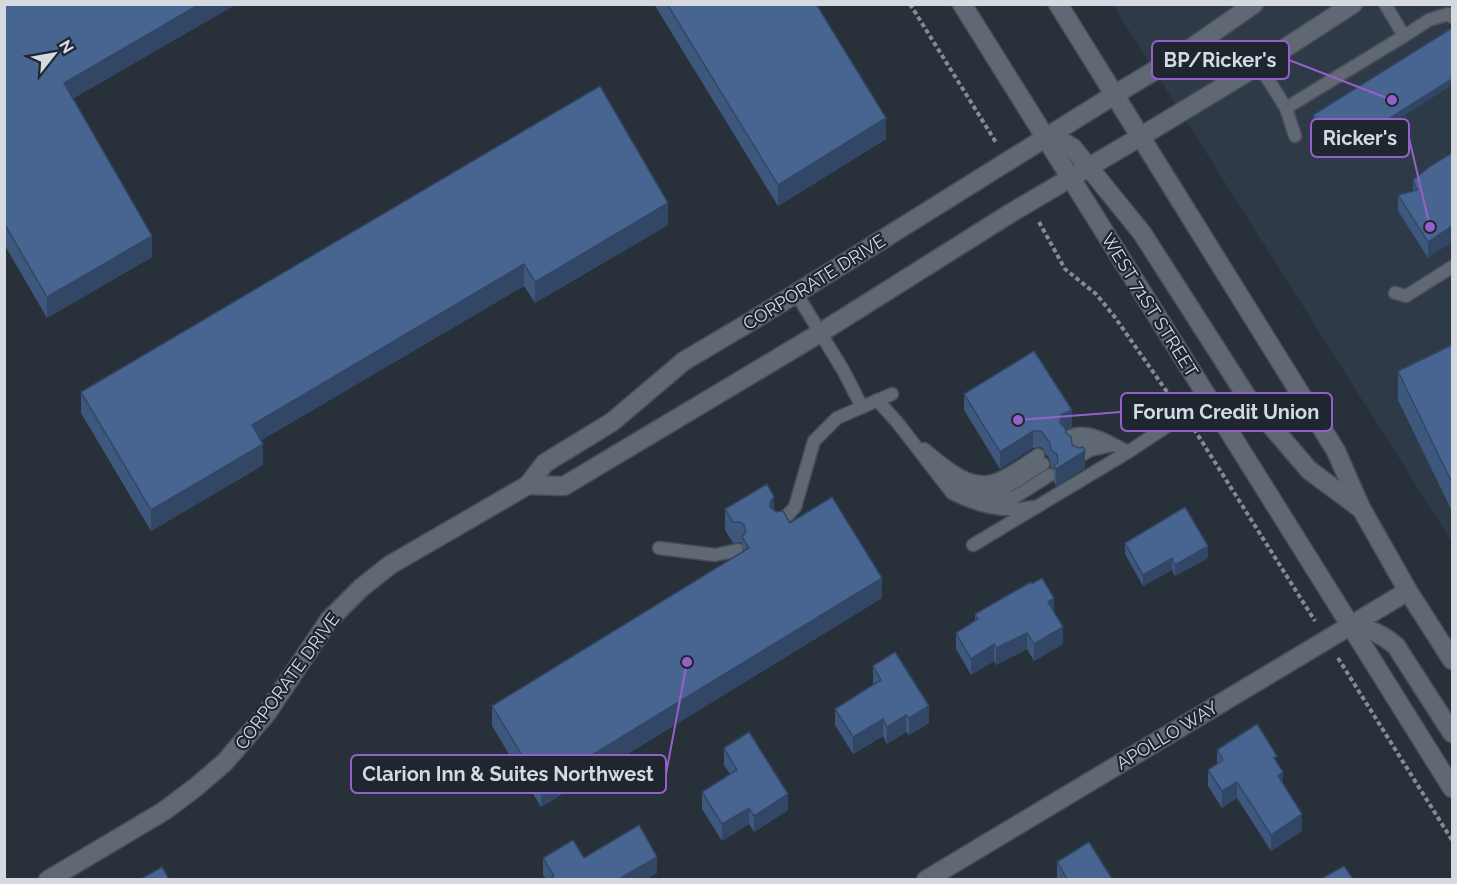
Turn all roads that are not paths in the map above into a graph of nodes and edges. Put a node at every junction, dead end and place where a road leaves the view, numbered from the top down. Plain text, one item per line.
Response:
1 (962, 4) edge
2 (1059, 4) edge
3 (1254, 4) edge
4 (1353, 4) edge
5 (1385, 4) edge
6 (1452, 17) edge
7 (1404, 36) junction
8 (1259, 65) junction
9 (1114, 95) junction
10 (1286, 108) junction
11 (1295, 136) dead end
12 (1140, 137) junction
13 (1046, 138) junction
14 (1088, 168) junction
15 (1071, 178) junction
16 (1452, 267) edge
17 (796, 293) junction
18 (1395, 293) dead end
19 (820, 333) junction
20 (892, 394) dead end
21 (1205, 394) junction
22 (877, 400) junction
23 (862, 407) junction
24 (911, 439) junction
25 (1107, 442) junction
26 (1128, 452) junction
27 (930, 463) junction
28 (1044, 465) junction
29 (528, 485) junction
30 (979, 504) junction
31 (1038, 506) junction
32 (1361, 508) junction
33 (778, 525) edge
34 (973, 545) dead end
35 (659, 548) dead end
36 (738, 550) dead end
37 (1408, 591) junction
38 (1350, 626) junction
39 (1452, 660) edge
40 (1452, 733) edge
41 (1452, 789) edge
42 (48, 879) edge
43 (926, 879) edge

1 - 13 street, WEST 71ST STREET
2 - 9 street
3 - 9 street, CORPORATE DRIVE
4 - 8 street
5 - 7 lane
6 - 7 lane
7 - 10 lane
8 - 10 lane
8 - 12 street
9 - 12 street
9 - 13 street, CORPORATE DRIVE
10 - 11 lane
12 - 14 street
12 - 32 street
13 - 14 street
13 - 15 street, WEST 71ST STREET
13 - 17 street, CORPORATE DRIVE
14 - 15 street
14 - 32 street
15 - 19 street
15 - 21 street, WEST 71ST STREET
16 - 18 lane
17 - 19 lane
17 - 29 street, CORPORATE DRIVE
19 - 23 lane
19 - 29 street
20 - 22 lane
21 - 26 lane
21 - 38 street, WEST 71ST STREET
22 - 23 lane
22 - 24 lane
23 - 33 lane
24 - 27 lane
24 - 28 lane
25 - 25 lane
25 - 26 lane
26 - 31 lane
27 - 28 lane
27 - 30 lane
28 - 30 lane
29 - 42 street, CORPORATE DRIVE
30 - 31 lane
31 - 34 lane
32 - 37 street
35 - 36 lane
37 - 38 street, APOLLO WAY
37 - 39 street
38 - 40 street
38 - 41 street, WEST 71ST STREET
38 - 43 street, APOLLO WAY

